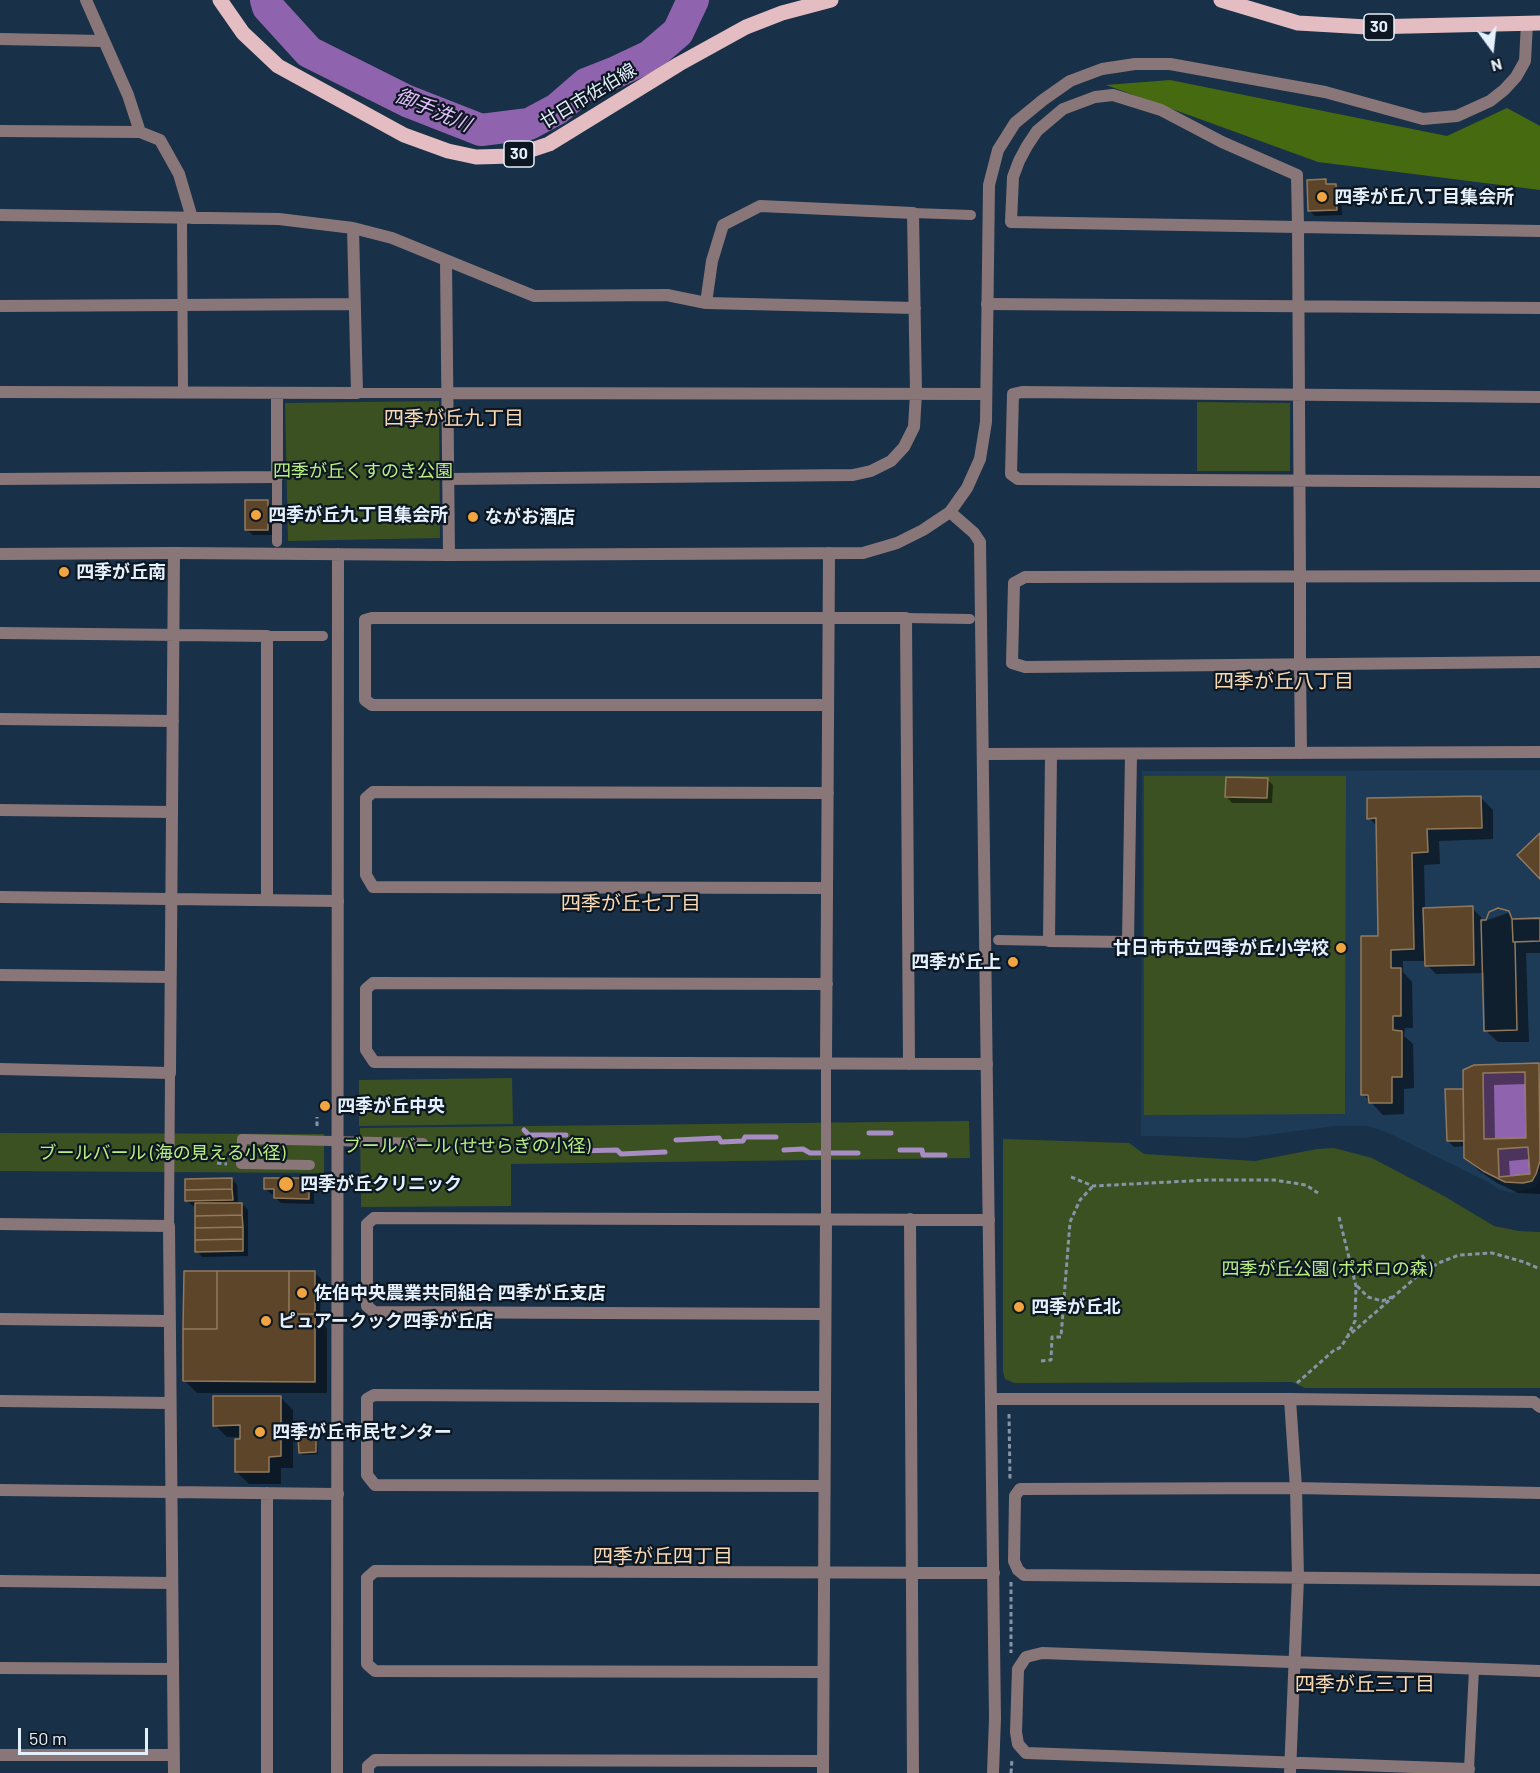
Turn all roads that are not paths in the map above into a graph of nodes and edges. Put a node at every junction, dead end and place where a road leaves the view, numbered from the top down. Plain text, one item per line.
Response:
1 (86, 0) edge
2 (220, 0) edge
3 (831, 0) edge
4 (1221, 0) edge
5 (1534, 23) edge
6 (0, 39) edge
7 (104, 41) junction
8 (0, 131) edge
9 (140, 132) junction
10 (914, 213) junction
11 (0, 215) edge
12 (971, 215) dead end
13 (187, 218) junction
14 (1298, 227) junction
15 (353, 228) junction
16 (1540, 231) edge
17 (446, 260) junction
18 (706, 303) junction
19 (355, 304) junction
20 (987, 304) junction
21 (182, 305) junction
22 (0, 306) edge
23 (1298, 306) junction
24 (915, 308) junction
25 (1540, 308) edge
26 (0, 392) edge
27 (183, 392) junction
28 (277, 393) junction
29 (357, 393) junction
30 (448, 393) junction
31 (916, 393) junction
32 (986, 393) junction
33 (1299, 395) junction
34 (1540, 397) edge
35 (277, 477) junction
36 (0, 479) edge
37 (449, 479) junction
38 (1299, 481) junction
39 (1540, 482) edge
40 (950, 512) junction
41 (277, 542) dead end
42 (829, 552) junction
43 (174, 553) junction
44 (0, 554) edge
45 (338, 554) junction
46 (450, 555) junction
47 (1540, 576) edge
48 (1300, 577) junction
49 (829, 618) junction
50 (906, 618) junction
51 (970, 619) dead end
52 (0, 633) edge
53 (173, 634) junction
54 (267, 636) junction
55 (323, 636) dead end
56 (1540, 662) edge
57 (1300, 664) junction
58 (828, 705) junction
59 (0, 719) edge
60 (172, 721) junction
61 (1540, 752) edge
62 (1301, 753) junction
63 (982, 754) junction
64 (1051, 754) junction
65 (1131, 754) junction
66 (828, 793) junction
67 (0, 810) edge
68 (172, 812) junction
69 (827, 888) junction
70 (0, 897) edge
71 (171, 899) junction
72 (267, 900) junction
73 (338, 901) junction
74 (998, 940) dead end
75 (1049, 940) junction
76 (0, 975) edge
77 (171, 977) junction
78 (827, 984) junction
79 (826, 1063) junction
80 (909, 1064) junction
81 (987, 1064) junction
82 (0, 1069) edge
83 (170, 1073) junction
84 (423, 1143) dead end
85 (310, 1165) dead end
86 (910, 1219) junction
87 (826, 1220) junction
88 (989, 1220) junction
89 (0, 1224) edge
90 (168, 1226) junction
91 (825, 1314) junction
92 (0, 1319) edge
93 (170, 1321) junction
94 (825, 1397) junction
95 (991, 1399) junction
96 (1290, 1399) junction
97 (0, 1401) edge
98 (170, 1403) junction
99 (1540, 1407) edge
100 (824, 1486) junction
101 (1296, 1488) junction
102 (0, 1490) edge
103 (171, 1493) junction
104 (267, 1493) junction
105 (1540, 1493) edge
106 (338, 1494) junction
107 (824, 1573) junction
108 (912, 1573) junction
109 (993, 1573) junction
110 (1298, 1578) junction
111 (1540, 1580) edge
112 (0, 1581) edge
113 (172, 1583) junction
114 (1294, 1662) junction
115 (0, 1668) edge
116 (173, 1669) junction
117 (1474, 1669) junction
118 (1540, 1671) edge
119 (823, 1672) junction
120 (0, 1755) edge
121 (174, 1755) junction
122 (823, 1767) edge
123 (1290, 1768) edge
124 (1468, 1771) edge
125 (174, 1773) edge
126 (267, 1773) edge
127 (338, 1773) edge
128 (368, 1773) edge
129 (914, 1773) edge
130 (993, 1773) edge

1 - 7 street
2 - 3 main road, 廿日市佐伯線 / 30
4 - 5 main road, 30
5 - 20 street
6 - 7 street
7 - 9 street
8 - 9 street
9 - 13 street
10 - 12 street
10 - 18 street
10 - 24 street
11 - 13 street
13 - 15 street
13 - 21 street
14 - 14 street
14 - 16 street
14 - 23 street
15 - 17 street
15 - 19 street
17 - 18 street
17 - 30 street
18 - 24 street
19 - 21 street
19 - 29 street
20 - 23 street
20 - 32 street
21 - 22 street
21 - 27 street
23 - 25 street
23 - 33 street
24 - 31 street
26 - 27 street
27 - 28 street
28 - 29 street
28 - 35 street
29 - 30 street
30 - 31 street
30 - 37 street
31 - 32 street
31 - 37 street
32 - 40 street
33 - 34 street
33 - 38 street
33 - 38 street
35 - 36 street
35 - 41 street
37 - 46 street
38 - 39 street
38 - 48 street
40 - 42 street
40 - 63 street
42 - 46 street
42 - 49 street
43 - 44 street
43 - 45 street
43 - 53 street
45 - 46 street
45 - 73 street
47 - 48 street
48 - 57 street
48 - 57 street
49 - 50 street
49 - 58 street
49 - 58 street
50 - 51 street
50 - 80 street
52 - 53 street
53 - 54 street
53 - 60 street
54 - 55 street
54 - 72 street
56 - 57 street
57 - 62 street
58 - 66 street
59 - 60 street
60 - 68 street
61 - 62 street
62 - 65 street
63 - 64 street
63 - 81 street
64 - 65 street
64 - 75 street
65 - 75 street
66 - 69 street
66 - 69 street
67 - 68 street
68 - 71 street
69 - 78 street
70 - 71 street
71 - 72 street
71 - 77 street
72 - 73 street
73 - 106 street
74 - 75 street
76 - 77 street
77 - 83 street
78 - 79 street
78 - 79 street
79 - 80 street
79 - 87 street
80 - 81 street
81 - 88 street
82 - 83 street
83 - 90 street
84 - 85 street
86 - 87 street
86 - 88 street
86 - 108 street
87 - 91 street
87 - 91 street
88 - 95 street
89 - 90 street
90 - 93 street
91 - 94 street
92 - 93 street
93 - 98 street
94 - 100 street
94 - 100 street
95 - 96 street
95 - 109 street
96 - 99 street
96 - 101 street
97 - 98 street
98 - 103 street
100 - 107 street
101 - 105 street
101 - 110 street
101 - 110 street
102 - 103 street
103 - 104 street
103 - 113 street
104 - 106 street
104 - 126 street
106 - 127 street
107 - 108 street
107 - 119 street
107 - 119 street
108 - 109 street
108 - 129 street
109 - 130 street
110 - 111 street
110 - 114 street
112 - 113 street
113 - 116 street
114 - 117 street
114 - 123 street
114 - 123 street
115 - 116 street
116 - 121 street
117 - 118 street
117 - 124 street
119 - 122 street
120 - 121 street
121 - 125 street
122 - 128 street
123 - 124 street

